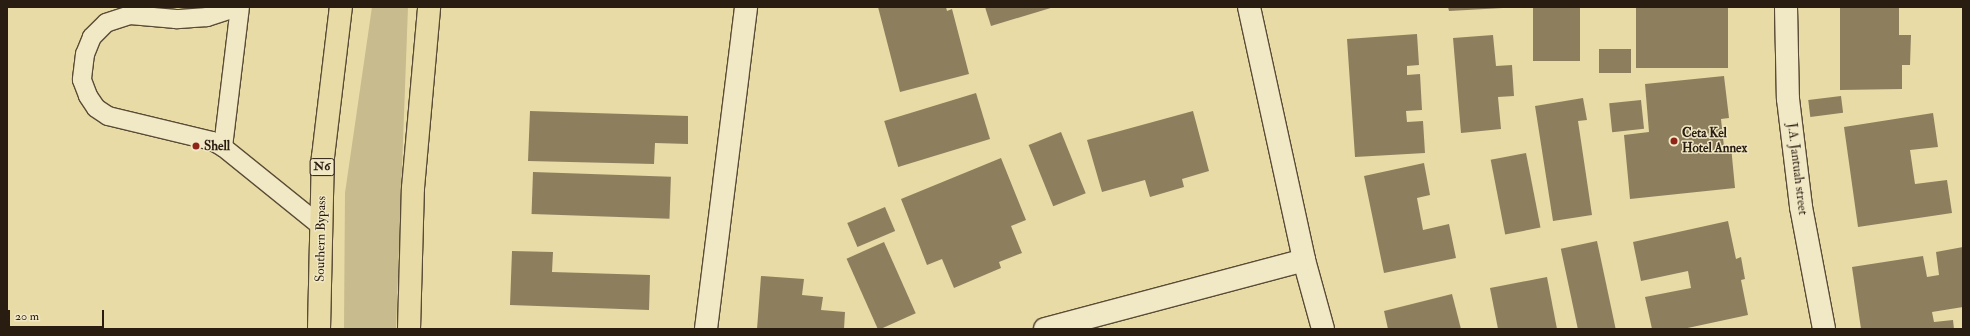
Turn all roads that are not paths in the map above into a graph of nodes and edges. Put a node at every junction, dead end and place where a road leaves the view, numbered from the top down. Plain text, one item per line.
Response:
1 (239, 7) edge
2 (341, 7) edge
3 (430, 7) edge
4 (746, 7) edge
5 (1248, 7) edge
6 (1786, 7) edge
7 (223, 147) junction
8 (321, 226) junction
9 (1304, 260) junction
10 (319, 329) edge
11 (409, 329) edge
12 (706, 329) edge
13 (1045, 329) edge
14 (1323, 329) edge
15 (1824, 329) edge

1 - 7 lane
1 - 7 lane
2 - 8 highway, Southern Bypass / N6
3 - 11 highway
4 - 12 street
5 - 9 street
6 - 15 street, J.A. Jantuah street
7 - 8 lane
8 - 10 highway, Southern Bypass / N6
9 - 13 street
9 - 14 street

